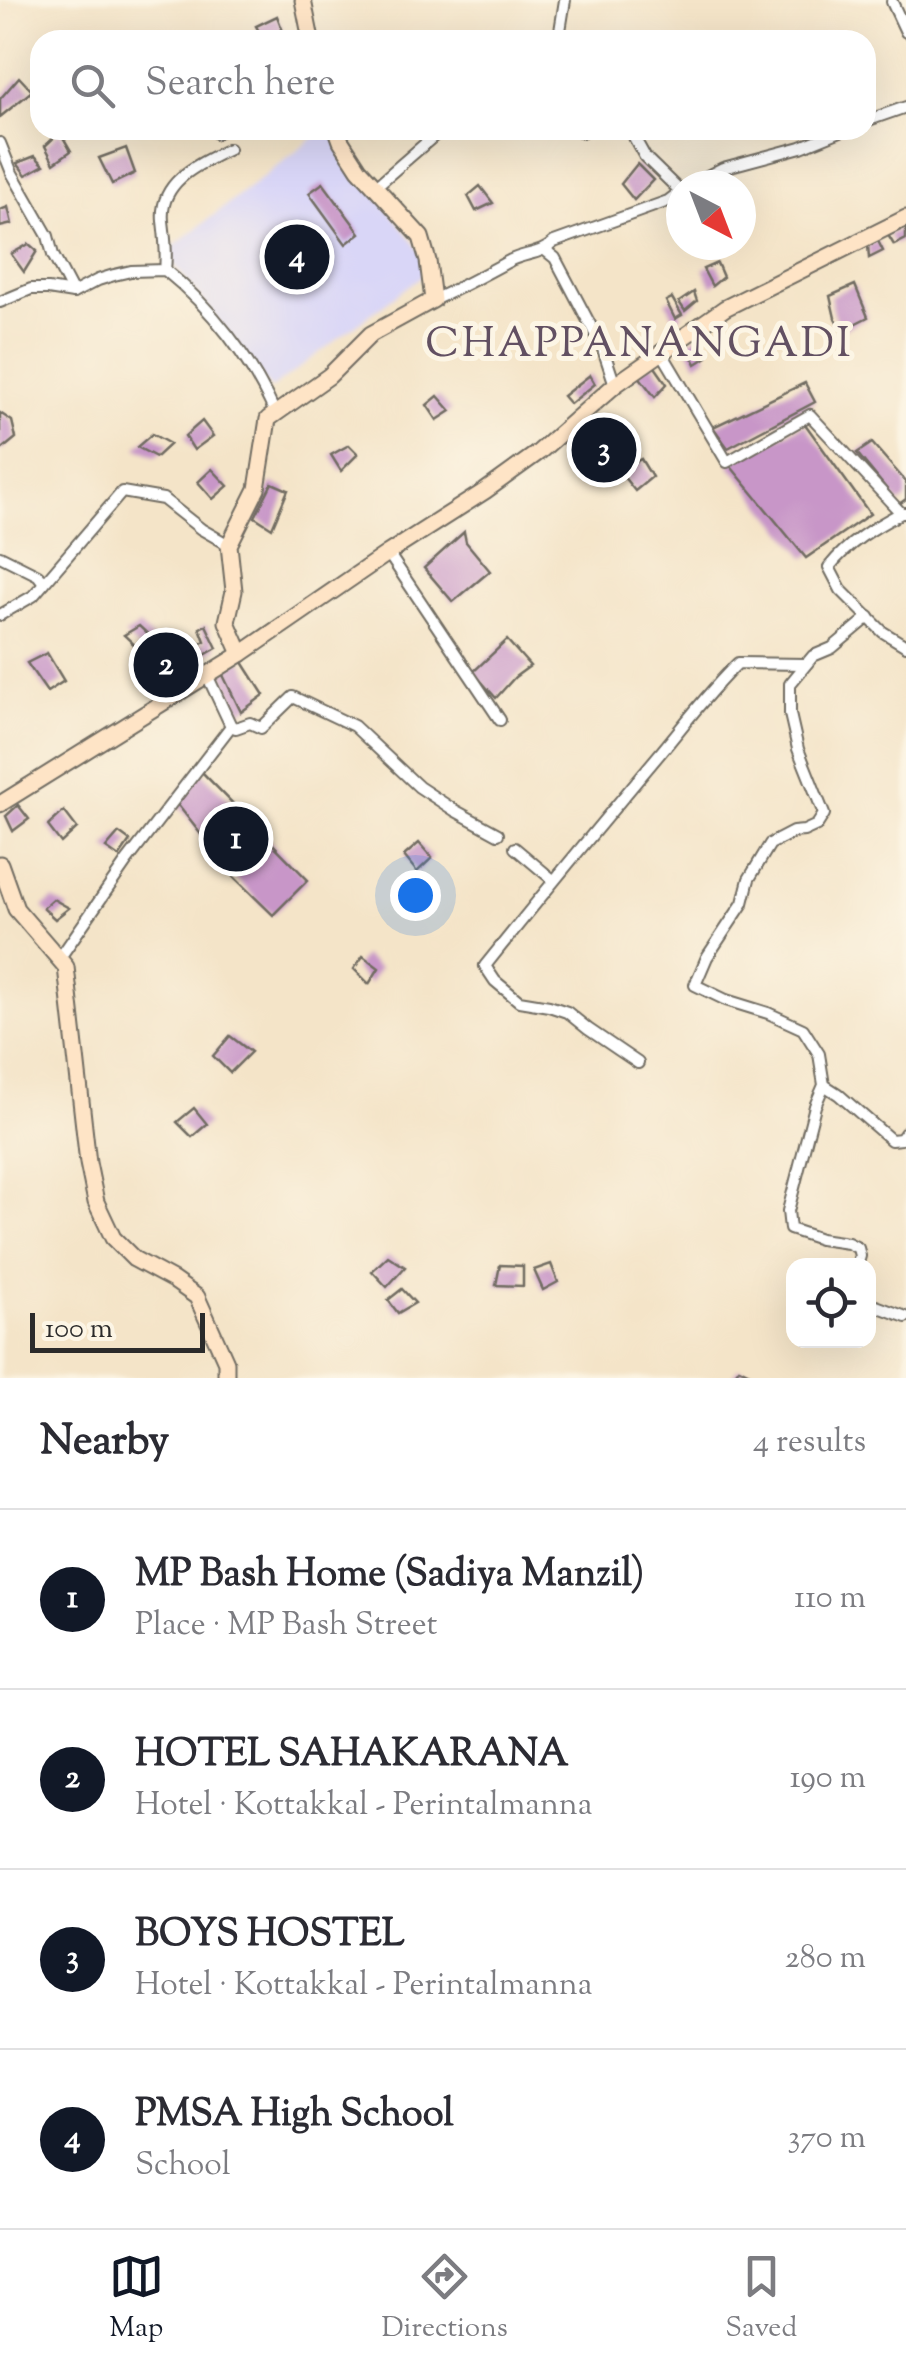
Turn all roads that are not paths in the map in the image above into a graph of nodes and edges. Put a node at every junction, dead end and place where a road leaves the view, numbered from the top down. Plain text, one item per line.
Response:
1 (303, 0) edge
2 (564, 0) edge
3 (889, 1) edge
4 (309, 30) edge
5 (560, 30) edge
6 (906, 32) edge
7 (906, 106) edge
8 (876, 117) edge
9 (341, 140) edge
10 (429, 140) edge
11 (636, 140) edge
12 (818, 140) edge
13 (0, 143) edge
14 (228, 148) dead end
15 (719, 170) edge
16 (666, 176) edge
17 (375, 187) junction
18 (666, 202) edge
19 (906, 218) edge
20 (545, 250) junction
21 (165, 270) junction
22 (73, 294) junction
23 (433, 300) junction
24 (0, 302) edge
25 (662, 353) junction
26 (615, 385) junction
27 (274, 414) junction
28 (904, 513) edge
29 (229, 545) junction
30 (388, 553) junction
31 (0, 556) edge
32 (44, 582) junction
33 (0, 616) edge
34 (869, 618) junction
35 (906, 646) edge
36 (240, 654) junction
37 (806, 664) junction
38 (207, 675) junction
39 (500, 720) dead end
40 (231, 726) junction
41 (0, 804) edge
42 (498, 834) dead end
43 (515, 848) dead end
44 (0, 864) edge
45 (553, 880) junction
46 (59, 960) junction
47 (638, 1062) dead end
48 (824, 1086) junction
49 (906, 1132) edge
50 (859, 1258) edge
51 (876, 1306) edge
52 (906, 1317) edge
53 (226, 1378) edge

1 - 4 street
2 - 5 street
3 - 6 street
7 - 8 street
9 - 17 street
10 - 17 street
11 - 16 street
12 - 15 street
13 - 22 street
14 - 21 street
17 - 23 street
18 - 20 street
19 - 25 street
20 - 23 street
20 - 26 street
21 - 22 street
21 - 27 street
22 - 24 street
23 - 27 street
25 - 26 street
25 - 28 street
26 - 30 street
27 - 29 street
28 - 34 street
29 - 32 street
29 - 36 street
30 - 36 street
30 - 39 street
31 - 32 street
32 - 33 street
34 - 35 street
34 - 37 street
36 - 38 street
37 - 45 street
37 - 48 street
38 - 40 street
38 - 41 street
40 - 42 street
40 - 46 street
43 - 45 street
44 - 46 street
45 - 47 street
46 - 53 street
48 - 49 street
48 - 50 street
51 - 52 street

